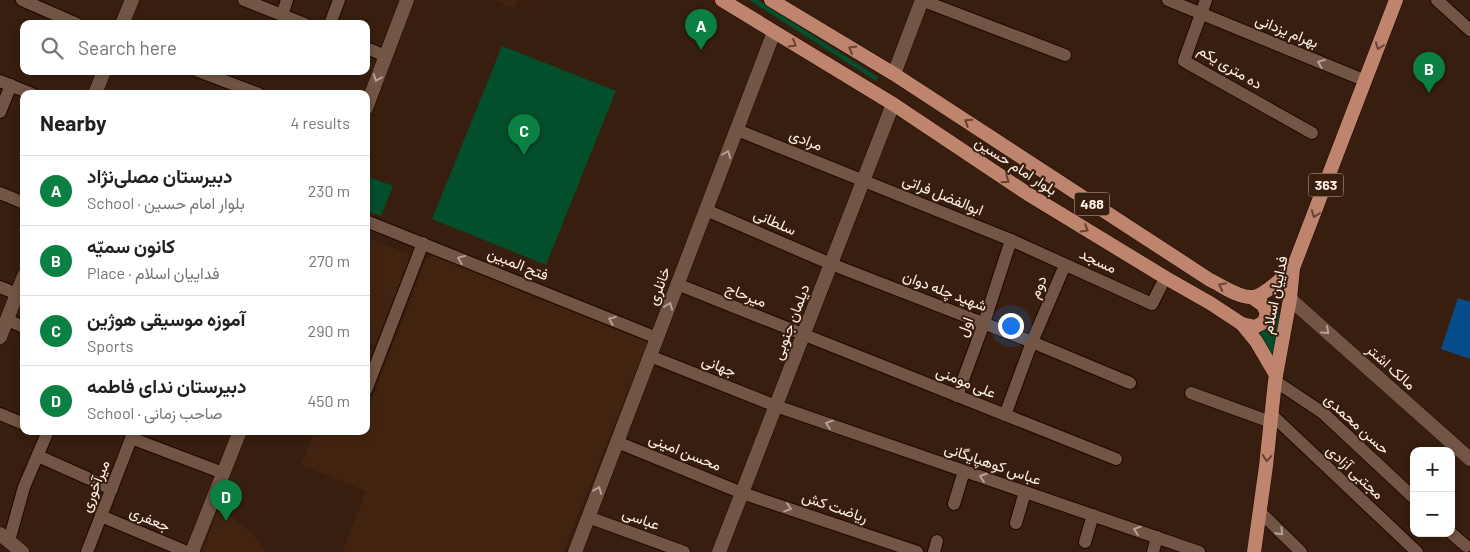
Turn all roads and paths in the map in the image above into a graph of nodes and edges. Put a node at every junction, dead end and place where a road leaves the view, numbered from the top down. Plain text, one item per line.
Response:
1 (22, 0) edge
2 (132, 0) edge
3 (244, 0) edge
4 (287, 0) edge
5 (339, 0) edge
6 (407, 0) edge
7 (722, 0) edge
8 (771, 0) edge
9 (922, 0) edge
10 (1168, 0) edge
11 (1206, 0) edge
12 (1396, 0) edge
13 (1436, 0) edge
14 (1201, 14) junction
15 (282, 15) junction
16 (68, 20) edge
17 (124, 20) edge
18 (295, 20) edge
19 (332, 20) edge
20 (1470, 30) edge
21 (774, 32) junction
22 (370, 50) edge
23 (1065, 55) dead end
24 (386, 56) junction
25 (894, 74) junction
26 (102, 75) edge
27 (208, 75) edge
28 (1366, 81) junction
29 (5, 83) edge
30 (22, 90) edge
31 (97, 90) edge
32 (248, 90) edge
33 (370, 98) edge
34 (893, 104) junction
35 (0, 112) edge
36 (737, 130) junction
37 (1312, 133) dead end
38 (863, 180) junction
39 (0, 193) edge
40 (20, 201) edge
41 (706, 210) junction
42 (370, 222) edge
43 (1011, 240) junction
44 (423, 243) junction
45 (831, 264) junction
46 (1293, 268) junction
47 (1062, 272) dead end
48 (677, 284) junction
49 (20, 286) edge
50 (1162, 286) dead end
51 (0, 287) edge
52 (17, 294) junction
53 (1253, 298) junction
54 (1290, 299) junction
55 (7, 320) junction
56 (984, 323) junction
57 (1242, 324) junction
58 (20, 325) edge
59 (803, 335) junction
60 (0, 337) edge
61 (657, 338) junction
62 (1032, 342) junction
63 (650, 356) junction
64 (1276, 378) junction
65 (370, 380) edge
66 (1130, 383) dead end
67 (1191, 394) dead end
68 (957, 396) junction
69 (776, 406) junction
70 (0, 414) edge
71 (1005, 415) junction
72 (1271, 418) junction
73 (20, 422) edge
74 (45, 435) edge
75 (133, 435) edge
76 (238, 435) edge
77 (617, 442) junction
78 (38, 456) junction
79 (1116, 459) dead end
80 (1470, 459) edge
81 (964, 471) junction
82 (223, 473) junction
83 (112, 489) junction
84 (1025, 492) junction
85 (742, 493) junction
86 (1410, 494) edge
87 (954, 504) dead end
88 (1260, 512) junction
89 (1093, 515) junction
90 (101, 516) junction
91 (588, 517) junction
92 (1016, 523) dead end
93 (1455, 536) edge
94 (4, 537) edge
95 (1157, 537) junction
96 (1084, 542) dead end
97 (1466, 546) dead end
98 (22, 552) edge
99 (87, 552) edge
100 (186, 552) edge
101 (192, 552) edge
102 (575, 552) edge
103 (684, 552) edge
104 (719, 552) edge
105 (917, 552) edge
106 (1153, 552) edge
107 (1199, 552) edge
108 (1254, 552) edge
109 (1301, 552) edge
110 (1417, 552) edge

1 - 16 street
2 - 17 street
3 - 15 street
4 - 15 street
5 - 19 street
6 - 24 street
7 - 21 main road, بلوار امام حسین / 488
25 -> 8 main road, بلوار امام حسین / 488
9 - 23 street
9 - 25 street
10 - 14 street, بهرام یزدانی
11 - 14 street, ده متری یکم
12 -> 28 main road, فداییان اسلام / 363
13 - 20 street
28 -> 14 street, بهرام یزدانی
14 - 37 street, ده متری یکم
15 - 18 street
21 -> 34 main road, بلوار امام حسین / 488
21 - 36 street, خانلری
22 - 24 street
24 -> 33 street
53 -> 25 main road, بلوار امام حسین / 488
26 - 31 street
27 - 32 street
28 -> 46 main road, فداییان اسلام / 363
29 - 30 street
29 - 35 street
34 - 38 street, دیلمان جنوبی
34 -> 57 main road, بلوار امام حسین / 488
36 - 38 street, مرادی
41 -> 36 street, خانلری
38 - 43 street, ابوالفضل فراتی
38 - 45 street, دیلمان جنوبی
39 - 40 street
41 - 45 street, سلطانی
41 - 48 street, خانلری
42 - 44 street, فتح المبین
43 - 50 street, مسجد
43 - 56 street, اول
61 -> 44 street, فتح المبین
44 - 65 street
45 - 56 street, شهید چله دوان
45 - 59 street, دیلمان جنوبی
46 - 53 main road
46 - 54 main road, فداییان اسلام / 363
47 - 62 street, دوم
48 - 59 street, میرحاج
61 -> 48 street, خانلری
49 - 52 street
51 - 52 street
52 - 55 street
53 - 57 main road
54 - 64 main road, فداییان اسلام / 363
54 -> 80 street, مالک اشتر
55 - 58 street
55 - 60 street
56 - 62 street, شهید چله دوان
56 - 68 street, اول
57 - 64 main road, بلوار امام حسین / 488
59 - 68 street, علی مومنی
59 - 69 street, دیلمان جنوبی
61 - 63 street, خانلری
62 - 66 street, شهید چله دوان
62 - 71 street
63 - 69 street, جهانی
63 - 77 street, خانلری
64 - 72 main road, فداییان اسلام / 363
64 - 86 street, حسن محمدی
67 - 72 street
68 - 71 street, علی مومنی
81 -> 69 street, عباس کوهپایگانی
69 - 85 street, دیلمان جنوبی
70 - 73 street
71 - 79 street, علی مومنی
72 -> 88 main road, فداییان اسلام / 363
72 - 110 street, مجتبی آزادی
74 - 78 street
75 - 82 street
75 - 83 street, میرآخوری
76 - 82 street
77 - 85 street, محسن امینی
91 -> 77 street, خانلری
78 - 83 street
78 - 94 street
84 -> 81 street, عباس کوهپایگانی
81 - 87 street
82 - 101 street
83 - 90 street, میرآخوری
84 - 89 street, عباس کوهپایگانی
84 - 92 street
85 - 104 street, دیلمان جنوبی
85 -> 105 street, ریاضت کش
88 - 108 main road, فداییان اسلام / 363
88 -> 109 street
95 -> 89 street, عباس کوهپایگانی
89 - 96 street
90 - 99 street, میرآخوری
90 - 100 street, جعفری
91 - 102 street, خانلری
91 - 103 street, عباسی
93 - 97 street
94 - 98 street
95 - 106 street
95 - 107 street, عباس کوهپایگانی

